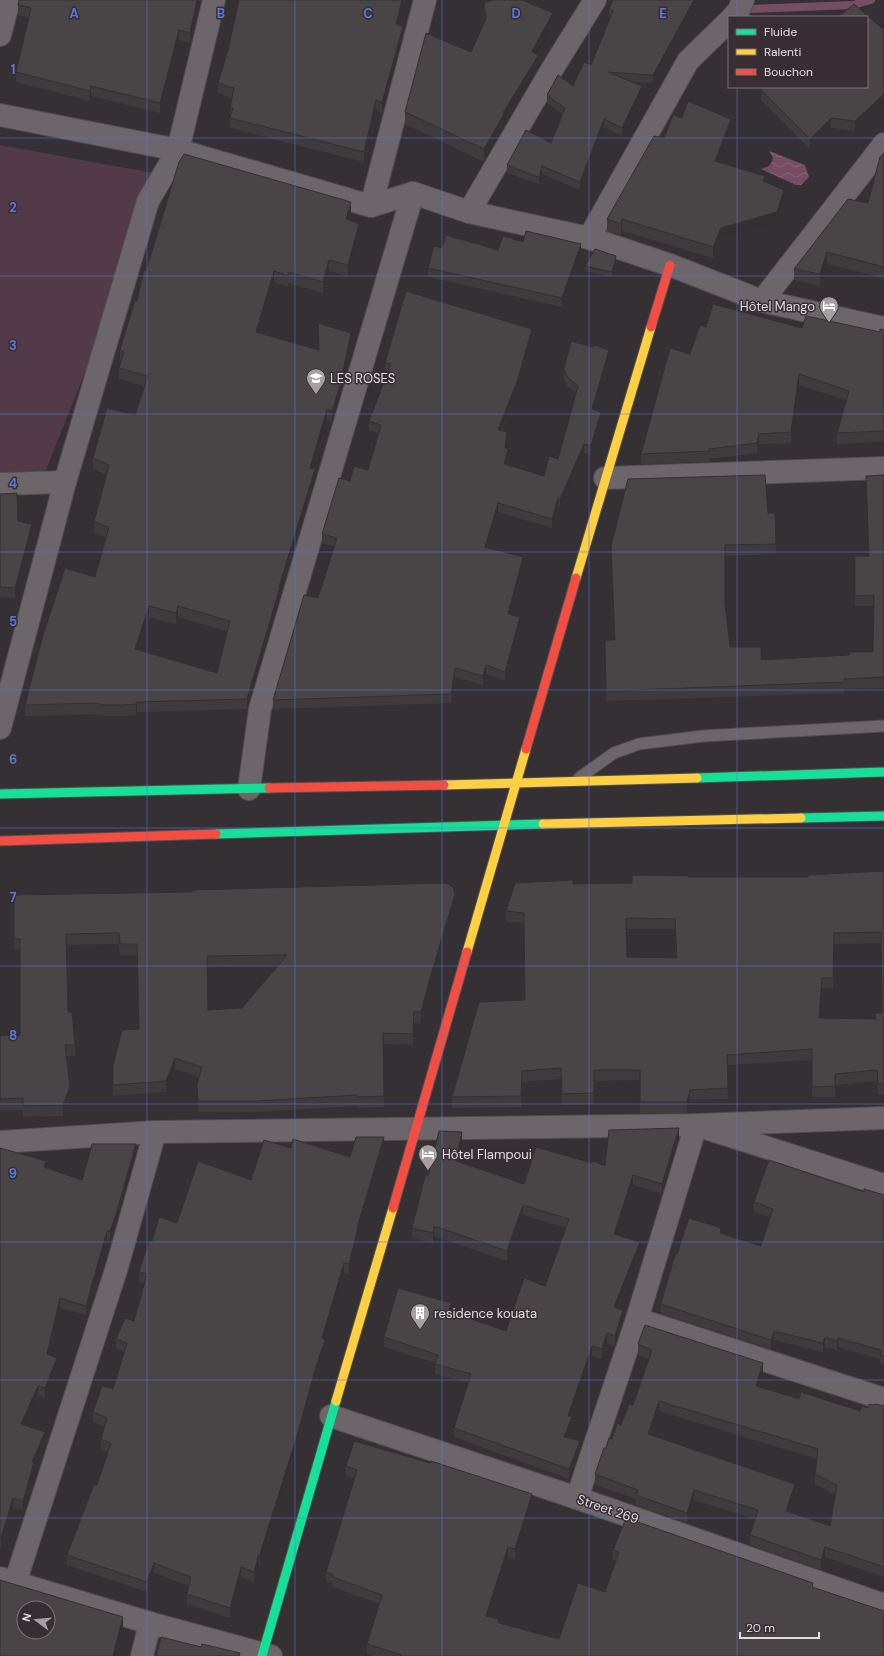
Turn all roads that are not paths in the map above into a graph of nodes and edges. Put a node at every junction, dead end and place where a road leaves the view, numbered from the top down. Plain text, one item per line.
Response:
1 (9, 0) edge
2 (214, 0) edge
3 (425, 0) edge
4 (595, 0) edge
5 (728, 20) edge
6 (0, 35) edge
7 (0, 115) edge
8 (884, 144) edge
9 (178, 150) junction
10 (413, 193) junction
11 (371, 206) junction
12 (469, 212) junction
13 (589, 238) junction
14 (670, 265) junction
15 (762, 300) junction
16 (884, 328) edge
17 (884, 468) edge
18 (605, 478) junction
19 (65, 482) junction
20 (0, 484) edge
21 (884, 726) edge
22 (0, 728) edge
23 (884, 772) edge
24 (574, 781) junction
25 (516, 783) junction
26 (249, 789) junction
27 (0, 794) edge
28 (884, 816) edge
29 (504, 825) junction
30 (0, 841) edge
31 (884, 1118) edge
32 (696, 1125) junction
33 (415, 1130) junction
34 (155, 1132) junction
35 (0, 1142) edge
36 (884, 1185) edge
37 (637, 1319) junction
38 (884, 1399) edge
39 (332, 1416) junction
40 (577, 1498) junction
41 (8, 1580) edge
42 (884, 1605) edge
43 (150, 1622) junction
44 (265, 1655) edge
45 (142, 1656) edge

1 - 6 street
2 - 9 street
3 - 11 street
4 - 12 street
5 - 13 street
7 - 9 street
8 - 15 street
9 - 11 street
9 - 19 street
10 - 11 street
10 - 12 street
10 - 26 street
12 - 13 street
13 - 14 street
14 - 15 street
14 - 18 main road
15 - 16 street
17 - 18 street
18 - 25 main road
19 - 20 street
19 - 22 street
21 - 24 lane
23 - 24 main road
24 - 25 main road
25 - 26 main road
25 - 29 main road
26 - 27 main road
28 - 29 main road
29 - 30 main road
29 - 33 main road
31 - 32 street
32 - 33 street
32 - 36 street
32 - 37 street
33 - 34 street
33 - 39 main road
34 - 35 street
34 - 41 street
37 - 38 street
37 - 40 street
39 - 40 street, Street 269
39 - 44 main road
40 - 42 street, Street 269
41 - 43 street
43 - 44 street
43 - 45 street

